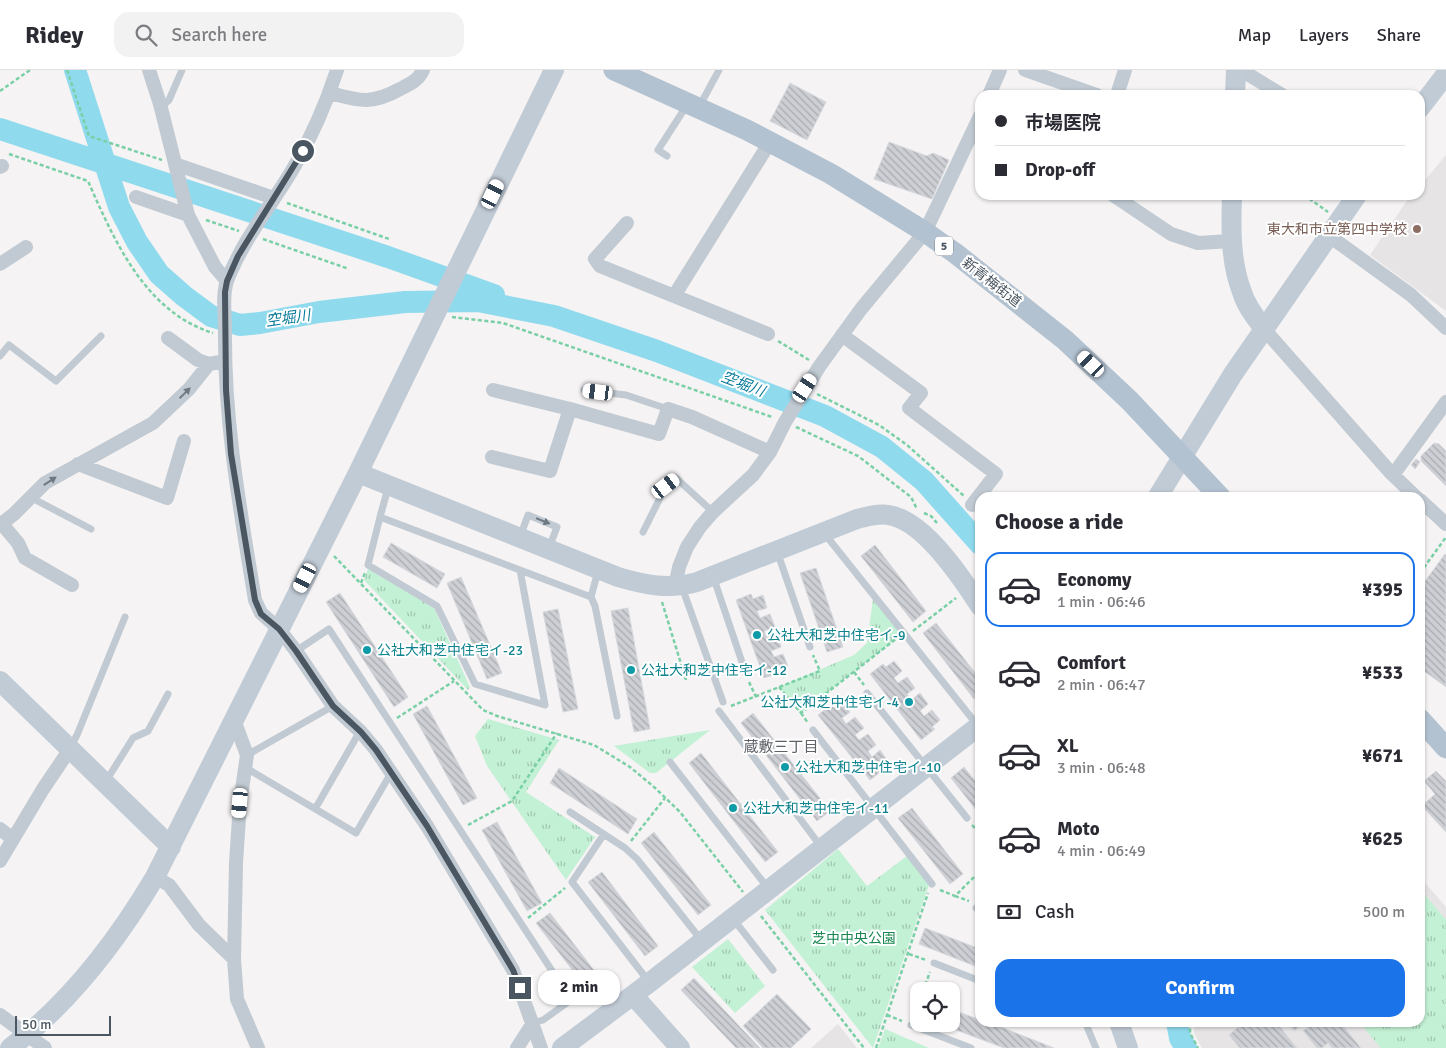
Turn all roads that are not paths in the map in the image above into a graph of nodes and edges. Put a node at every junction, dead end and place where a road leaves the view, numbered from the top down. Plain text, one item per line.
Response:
1 (149, 70) edge
2 (182, 70) edge
3 (337, 70) edge
4 (423, 70) edge
5 (554, 70) edge
6 (614, 70) edge
7 (719, 70) edge
8 (1000, 70) edge
9 (1025, 70) edge
10 (1125, 70) edge
11 (1236, 70) edge
12 (1241, 70) edge
13 (1446, 74) edge
14 (991, 90) edge
15 (1083, 90) edge
16 (1119, 90) edge
17 (1235, 90) edge
18 (1274, 90) edge
19 (330, 93) junction
20 (1425, 101) edge
21 (693, 105) junction
22 (161, 107) junction
23 (975, 137) edge
24 (770, 142) junction
25 (667, 156) dead end
26 (176, 167) junction
27 (136, 197) dead end
28 (274, 199) junction
29 (1120, 200) edge
30 (1232, 200) edge
31 (1354, 200) edge
32 (187, 211) junction
33 (627, 223) dead end
34 (1334, 228) junction
35 (925, 232) junction
36 (1231, 241) junction
37 (26, 247) dead end
38 (0, 264) edge
39 (227, 281) junction
40 (674, 296) junction
41 (1446, 328) edge
42 (1264, 329) junction
43 (768, 334) road end
44 (842, 335) junction
45 (100, 336) dead end
46 (168, 338) dead end
47 (0, 356) edge
48 (226, 362) junction
49 (207, 367) junction
50 (493, 390) dead end
51 (584, 390) dead end
52 (1446, 402) edge
53 (570, 409) junction
54 (668, 409) junction
55 (184, 441) dead end
56 (770, 452) junction
57 (1183, 456) junction
58 (492, 457) dead end
59 (78, 464) junction
60 (358, 473) junction
61 (1393, 475) junction
62 (388, 486) junction
63 (982, 492) edge
64 (1161, 492) edge
65 (1216, 492) edge
66 (1411, 492) edge
67 (30, 497) junction
68 (975, 501) edge
69 (972, 505) road end
70 (1425, 505) edge
71 (713, 512) junction
72 (380, 516) junction
73 (1, 524) edge
74 (1446, 524) edge
75 (91, 530) dead end
76 (643, 532) dead end
77 (824, 532) junction
78 (777, 551) junction
79 (598, 568) junction
80 (520, 570) junction
81 (713, 576) junction
82 (72, 585) dead end
83 (682, 586) junction
84 (591, 597) junction
85 (975, 599) edge
86 (125, 617) dead end
87 (279, 629) junction
88 (810, 646) road end
89 (296, 651) junction
90 (746, 674) road end
91 (0, 681) edge
92 (867, 693) road end
93 (168, 694) dead end
94 (723, 702) dead end
95 (333, 706) junction
96 (719, 711) road end
97 (618, 716) dead end
98 (234, 720) junction
99 (975, 721) edge
100 (1425, 725) edge
101 (975, 729) edge
102 (814, 730) dead end
103 (360, 731) junction
104 (1446, 748) edge
105 (70, 749) junction
106 (246, 762) junction
107 (670, 762) dead end
108 (926, 767) junction
109 (392, 773) junction
110 (104, 782) junction
111 (874, 808) junction
112 (315, 809) junction
113 (570, 812) dead end
114 (967, 818) dead end
115 (0, 829) edge
116 (604, 834) junction
117 (13, 838) junction
118 (171, 847) junction
119 (822, 848) junction
120 (0, 861) edge
121 (155, 877) junction
122 (932, 884) road end
123 (769, 889) junction
124 (732, 918) junction
125 (702, 941) junction
126 (234, 958) junction
127 (934, 963) road end
128 (774, 970) dead end
129 (975, 979) edge
130 (649, 983) junction
131 (633, 994) junction
132 (0, 1016) edge
133 (533, 1023) junction
134 (1087, 1027) edge
135 (1121, 1027) edge
136 (929, 1032) edge
137 (27, 1035) junction
138 (10, 1048) edge
139 (46, 1048) edge
140 (258, 1048) edge
141 (517, 1048) edge
142 (541, 1048) edge
143 (562, 1048) edge
144 (680, 1048) edge
145 (970, 1048) edge
146 (1096, 1048) edge
147 (1128, 1048) edge

1 - 22 street
2 - 22 lane
3 - 19 street
4 - 19 street
5 - 60 street
6 - 21 main road, 新青梅街道 / 5
7 - 21 lane
8 - 14 street
9 - 15 street
10 - 16 street
11 - 17 street
12 - 18 street
13 - 20 street
19 - 28 street
21 - 24 main road, 新青梅街道 / 5
21 - 25 lane
22 - 26 street
23 - 35 street
24 - 35 main road, 新青梅街道 / 5
24 - 40 street
26 - 28 street
26 - 32 street
27 - 32 street
28 - 39 street
29 - 36 street
30 - 36 street
31 - 34 street
32 - 39 street
33 - 40 street
34 - 41 street
34 - 42 street
35 - 44 street
35 - 57 main road, 新青梅街道 / 5
36 - 42 street
37 - 38 street
39 - 48 street
40 - 43 street
42 - 57 street
42 - 61 street
44 - 56 street
44 - 63 street
45 - 47 lane
46 - 49 street
48 - 49 street
48 - 87 street
59 -> 49 street
50 - 53 street
51 - 54 lane
52 - 61 street
53 - 54 street
53 - 58 street
54 - 56 street
55 - 59 street
56 - 71 street
57 - 64 street
57 - 65 main road, 新青梅街道 / 5
67 -> 59 street
60 - 62 street
60 - 87 street
61 - 66 street
62 - 72 lane
62 - 79 street
67 - 73 street
67 - 75 lane
68 - 69 street
70 - 74 street
71 - 76 lane
71 - 83 street
72 - 80 lane
72 - 80 lane
73 - 82 street
77 - 78 street
77 - 85 street
77 - 99 lane
78 - 81 street
78 - 88 lane
79 - 83 street
79 - 84 lane
80 - 84 lane
81 - 83 street
81 - 90 lane
83 - 94 lane
84 - 97 lane
86 - 105 lane
87 - 89 street
87 - 98 street
89 - 95 street
89 - 133 lane
91 - 105 street
92 - 108 lane
93 - 110 lane
95 - 103 street
95 - 106 lane
96 - 119 lane
98 - 106 street
98 - 118 street
100 - 104 main road
101 - 108 street
102 - 111 lane
103 - 109 street
103 - 112 lane
105 - 110 street
105 - 117 street
106 - 112 lane
106 - 126 street
107 - 123 lane
108 - 111 street
108 - 114 lane
109 - 112 lane
109 - 133 street
110 - 118 street
111 - 119 street
111 - 122 lane
113 - 116 lane
115 - 117 street
116 - 125 lane
116 - 130 lane
117 - 120 street
118 - 121 street
119 - 123 street
121 - 126 street
121 - 137 street
123 - 124 street
124 - 125 street
124 - 128 lane
125 - 130 street
126 - 140 street
127 - 129 lane
130 - 131 street
131 - 143 street
131 - 144 street
132 - 137 street
133 - 141 street
133 - 142 street
134 - 146 lane
135 - 147 street
136 - 145 lane
137 - 138 street
137 - 139 street

